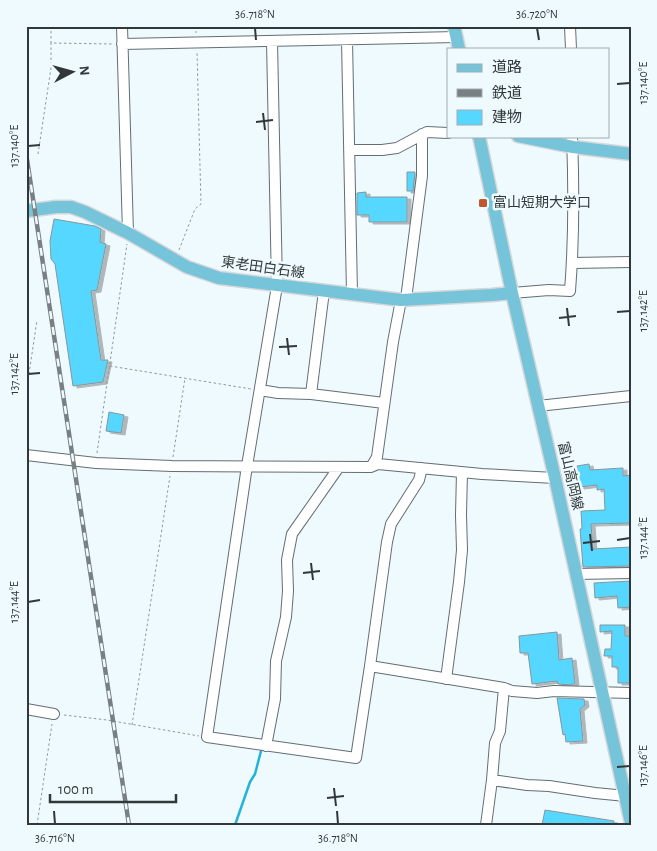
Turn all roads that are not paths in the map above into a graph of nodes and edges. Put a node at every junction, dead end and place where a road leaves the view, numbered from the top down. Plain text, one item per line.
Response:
1 (122, 26) edge
2 (570, 26) edge
3 (457, 37) edge
4 (347, 40) junction
5 (272, 41) junction
6 (122, 44) junction
7 (570, 48) edge
8 (447, 133) edge
9 (422, 134) junction
10 (478, 138) edge
11 (536, 138) edge
12 (573, 142) edge
13 (349, 150) junction
14 (631, 154) edge
15 (26, 211) edge
16 (128, 234) junction
17 (631, 262) edge
18 (572, 263) junction
19 (277, 286) junction
20 (324, 291) junction
21 (512, 293) junction
22 (352, 294) junction
23 (404, 299) junction
24 (260, 390) junction
25 (311, 394) junction
26 (631, 396) edge
27 (384, 403) junction
28 (538, 406) junction
29 (26, 455) edge
30 (247, 466) junction
31 (339, 467) junction
32 (371, 467) junction
33 (422, 468) junction
34 (462, 472) junction
35 (555, 478) junction
36 (631, 573) edge
37 (576, 574) junction
38 (370, 666) junction
39 (446, 679) junction
40 (504, 688) junction
41 (603, 693) junction
42 (631, 694) edge
43 (26, 709) edge
44 (54, 714) road end
45 (266, 746) junction
46 (492, 780) junction
47 (626, 796) junction
48 (631, 823) edge
49 (486, 825) edge

1 - 6 street
2 - 7 street
3 - 4 street
4 - 5 street
4 - 13 street
5 - 6 street
5 - 19 street
6 - 16 street
8 - 9 street
9 - 13 street
9 - 23 street
10 - 21 main road, 富山高岡線
11 - 12 main road
12 - 14 main road
12 - 18 street
13 - 22 street
15 - 16 main road, 東老田白石線
16 - 19 main road, 東老田白石線
17 - 18 street
18 - 21 street
19 - 20 main road, 東老田白石線
19 - 24 street
20 - 22 main road, 東老田白石線
20 - 25 street
21 - 23 main road, 東老田白石線
21 - 28 main road, 富山高岡線
22 - 23 main road, 東老田白石線
23 - 27 street
24 - 25 street
24 - 30 street
25 - 27 street
26 - 28 street
27 - 32 street
28 - 35 main road, 富山高岡線
29 - 30 street
30 - 31 street
30 - 45 street
31 - 32 street
31 - 45 street
32 - 33 street
33 - 34 street
33 - 38 street
34 - 35 street
34 - 39 street
35 - 37 main road, 富山高岡線
36 - 37 street
37 - 41 main road, 富山高岡線
38 - 39 street
38 - 45 street
39 - 40 street
40 - 41 street
40 - 46 street
41 - 42 street
41 - 47 main road, 富山高岡線
43 - 44 street
46 - 47 street
46 - 49 street
47 - 48 main road, 富山高岡線

